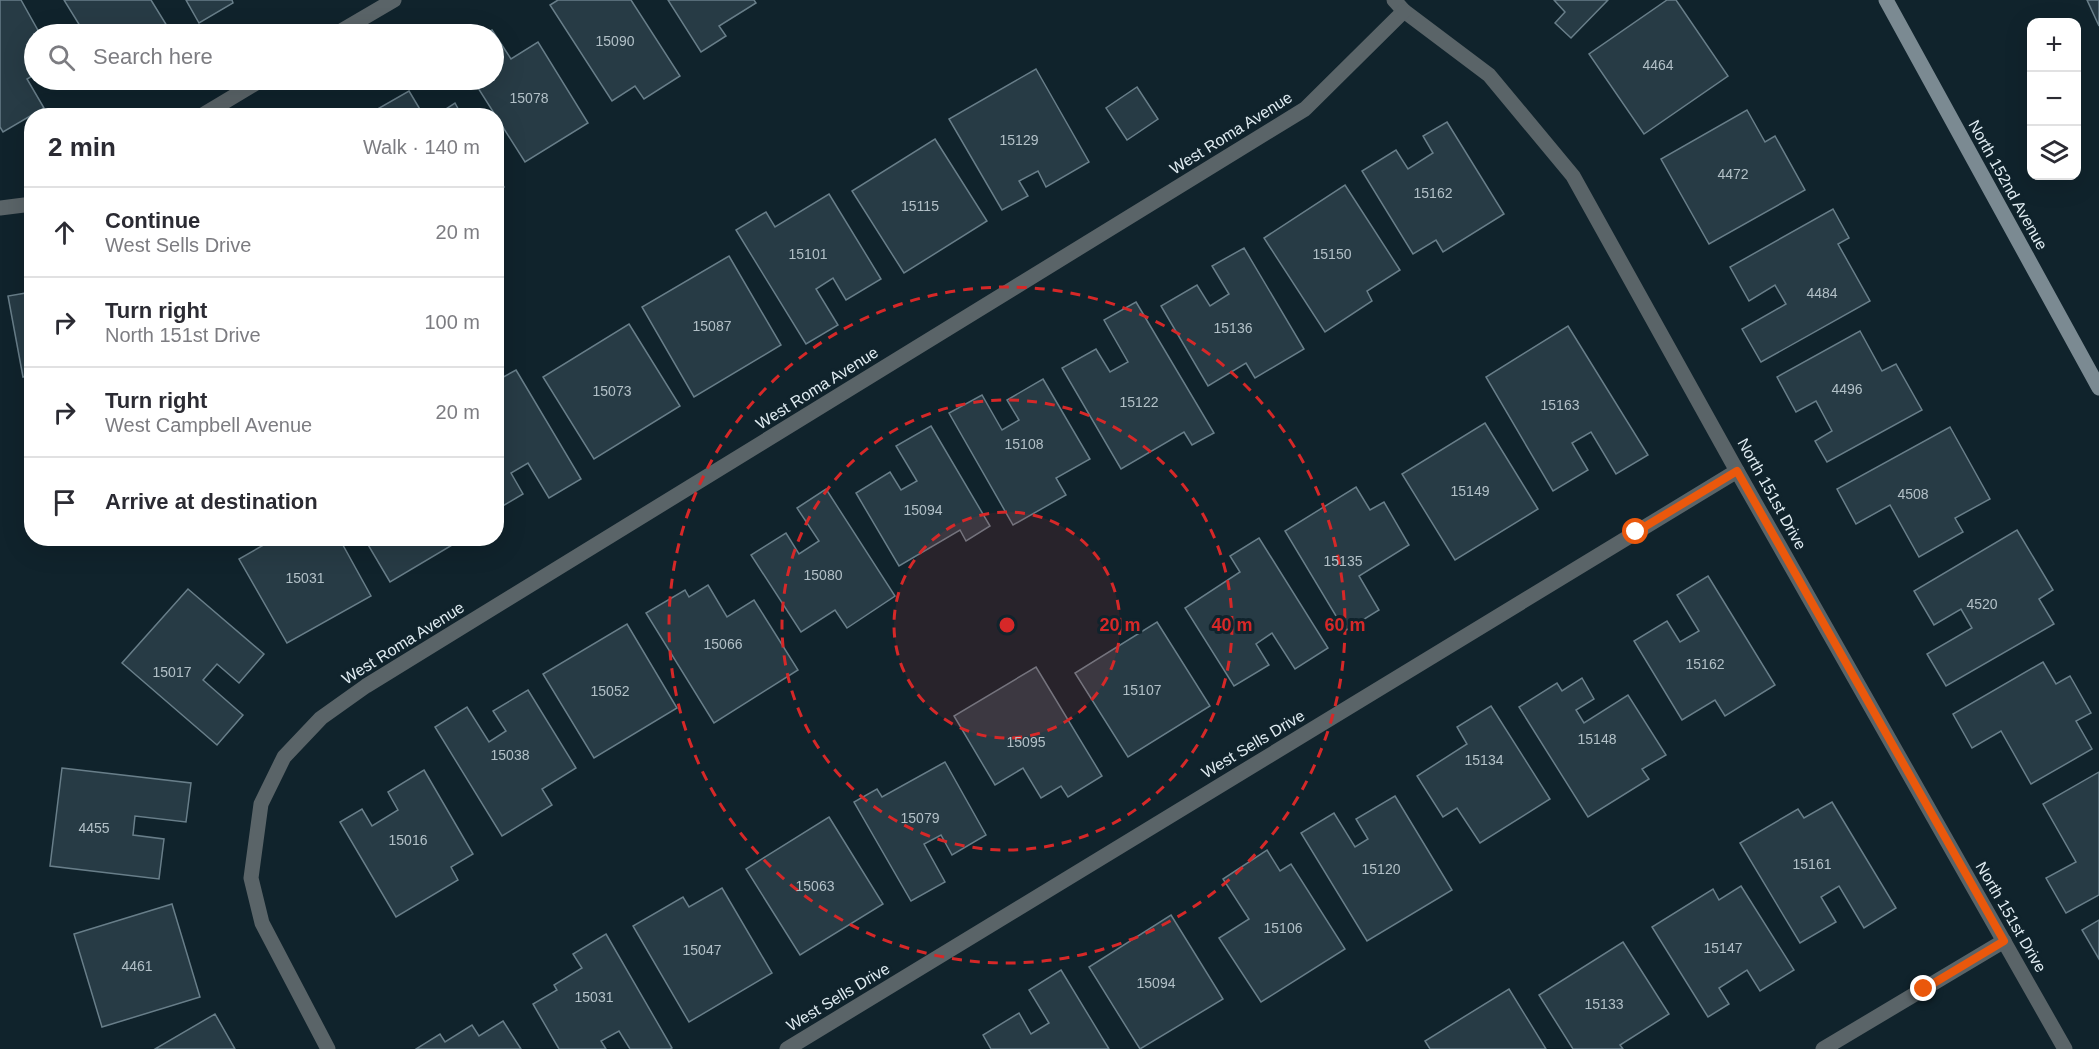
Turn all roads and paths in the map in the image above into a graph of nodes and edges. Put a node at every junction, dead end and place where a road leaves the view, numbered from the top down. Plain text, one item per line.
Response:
1 (394, 0) edge
2 (1886, 0) edge
3 (1399, 5) edge
4 (353, 24) edge
5 (244, 90) edge
6 (214, 108) edge
7 (24, 205) edge
8 (0, 208) edge
9 (2099, 388) edge
10 (1737, 471) junction
11 (2004, 941) junction
12 (328, 1049) edge
13 (787, 1049) edge
14 (1823, 1049) edge
15 (2065, 1049) edge

1 - 4 street
2 - 9 street, North 152nd Avenue
3 - 10 street, North 151st Drive
3 - 12 street, West Roma Avenue
5 - 6 street
7 - 8 street
10 - 11 street, North 151st Drive
10 - 13 street, West Sells Drive
11 - 14 street
11 - 15 street, North 151st Drive

